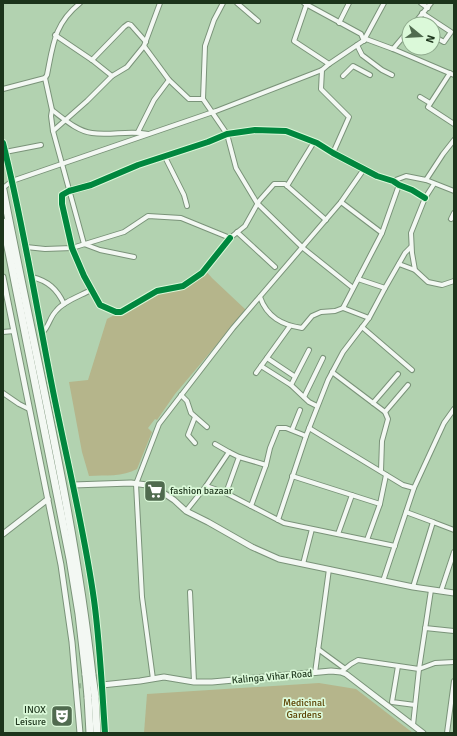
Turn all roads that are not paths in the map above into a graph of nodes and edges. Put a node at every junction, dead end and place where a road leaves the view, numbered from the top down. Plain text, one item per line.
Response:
1 (80, 3) edge
2 (160, 3) edge
3 (223, 3) edge
4 (237, 3) edge
5 (349, 3) edge
6 (384, 3) edge
7 (420, 3) edge
8 (431, 3) edge
9 (306, 4) edge
10 (428, 8) junction
11 (422, 14) joint
12 (425, 16) edge
13 (258, 21) dead end
14 (339, 23) junction
15 (441, 26) edge
16 (55, 35) junction
17 (364, 40) junction
18 (401, 40) edge
19 (441, 40) edge
20 (145, 44) junction
21 (357, 45) junction
22 (393, 49) junction
23 (92, 60) junction
24 (329, 64) junction
25 (322, 70) junction
26 (452, 74) edge
27 (370, 75) dead end
28 (392, 75) dead end
29 (112, 76) junction
30 (343, 76) dead end
31 (45, 78) junction
32 (169, 80) junction
33 (3, 89) edge
34 (420, 97) dead end
35 (203, 99) junction
36 (429, 105) junction
37 (52, 110) junction
38 (213, 112) junction
39 (425, 112) dead end
40 (66, 121) junction
41 (454, 124) edge
42 (53, 131) junction
43 (138, 132) junction
44 (148, 134) junction
45 (227, 134) junction
46 (454, 140) edge
47 (3, 142) edge
48 (314, 142) junction
49 (41, 145) dead end
50 (5, 152) junction
51 (333, 153) junction
52 (165, 157) junction
53 (63, 164) junction
54 (364, 169) junction
55 (426, 180) junction
56 (12, 181) junction
57 (393, 181) junction
58 (434, 184) junction
59 (399, 185) junction
60 (287, 186) junction
61 (3, 191) edge
62 (69, 191) junction
63 (454, 191) edge
64 (425, 198) junction
65 (341, 202) junction
66 (257, 203) junction
67 (188, 206) dead end
68 (454, 213) edge
69 (451, 219) dead end
70 (326, 220) junction
71 (3, 222) edge
72 (238, 232) junction
73 (382, 233) junction
74 (230, 238) junction
75 (84, 244) junction
76 (26, 247) junction
77 (412, 247) junction
78 (72, 248) junction
79 (303, 248) junction
80 (134, 257) dead end
81 (399, 264) junction
82 (275, 267) dead end
83 (415, 270) junction
84 (3, 277) edge
85 (32, 277) junction
86 (358, 279) junction
87 (454, 281) edge
88 (353, 288) junction
89 (385, 288) junction
90 (91, 290) junction
91 (260, 297) junction
92 (64, 304) junction
93 (343, 308) junction
94 (369, 318) junction
95 (290, 326) junction
96 (362, 328) junction
97 (14, 331) junction
98 (3, 332) edge
99 (43, 332) junction
100 (309, 350) dead end
101 (267, 358) junction
102 (323, 358) dead end
103 (261, 366) junction
104 (412, 370) dead end
105 (332, 372) junction
106 (256, 373) dead end
107 (398, 374) dead end
108 (294, 376) junction
109 (291, 385) junction
110 (408, 385) dead end
111 (3, 393) edge
112 (181, 395) junction
113 (304, 397) junction
114 (373, 403) junction
115 (317, 406) junction
116 (29, 408) junction
117 (454, 409) edge
118 (300, 410) dead end
119 (385, 412) junction
120 (195, 417) junction
121 (207, 427) dead end
122 (309, 428) junction
123 (292, 430) junction
124 (306, 436) junction
125 (195, 443) dead end
126 (215, 444) dead end
127 (229, 452) junction
128 (239, 457) junction
129 (266, 465) junction
130 (381, 471) junction
131 (386, 474) junction
132 (292, 476) junction
133 (136, 484) junction
134 (73, 485) junction
135 (206, 486) junction
136 (414, 488) junction
137 (226, 494) junction
138 (352, 495) junction
139 (48, 499) junction
140 (380, 504) junction
141 (251, 506) junction
142 (186, 511) junction
143 (406, 512) junction
144 (278, 520) junction
145 (433, 522) junction
146 (312, 529) junction
147 (454, 530) edge
148 (3, 534) edge
149 (338, 534) junction
150 (367, 540) junction
151 (395, 546) junction
152 (454, 552) edge
153 (453, 558) edge
154 (303, 564) junction
155 (329, 569) junction
156 (383, 581) junction
157 (413, 587) junction
158 (431, 590) junction
159 (190, 592) dead end
160 (441, 592) junction
161 (454, 593) edge
162 (425, 628) junction
163 (454, 631) edge
164 (318, 649) junction
165 (454, 662) edge
166 (398, 666) junction
167 (419, 669) junction
168 (343, 670) junction
169 (315, 673) junction
170 (89, 675) junction
171 (153, 679) junction
172 (454, 681) edge
173 (194, 682) junction
174 (102, 685) junction
175 (453, 693) edge
176 (91, 696) junction
177 (415, 705) junction
178 (413, 725) junction
179 (448, 728) junction
180 (454, 729) edge
181 (80, 733) edge
182 (90, 733) edge
183 (97, 733) edge
184 (105, 733) edge
185 (423, 733) edge
186 (447, 733) edge

1 - 16 street
2 - 20 street
3 - 35 street
4 - 13 street
5 - 14 street
6 - 17 street
7 - 10 street
8 - 10 street
9 - 14 street
9 - 24 street
10 - 11 street
11 - 12 street
14 - 17 street
15 - 19 street
16 - 23 street
16 - 31 street
17 - 21 street
17 - 22 street
18 - 22 street
20 - 23 street
20 - 29 street
20 - 32 street
21 - 24 street
21 - 28 street
22 - 26 street
23 - 29 street
24 - 25 street
25 - 38 street
25 - 51 street
26 - 36 street
27 - 30 street
29 - 40 street
31 - 33 street
31 - 37 street
32 - 35 street
32 - 43 street
34 - 36 street
35 - 38 street
36 - 39 street
36 - 41 street
37 - 40 street
37 - 42 street
38 - 44 street
38 - 45 street
40 - 42 street
40 - 43 street
42 - 53 street
43 - 44 street
44 - 53 street
45 - 48 street
45 - 52 street
45 - 66 street
46 - 55 street
47 - 50 street
48 - 51 street
48 - 60 street
49 - 50 street
50 - 56 street
51 - 54 street
52 - 62 street
52 - 67 street
53 - 56 street
53 - 62 street
54 - 57 street
54 - 65 street
55 - 57 street
55 - 58 street
56 - 61 street
56 - 76 street
57 - 59 street
58 - 63 street
58 - 64 street
59 - 64 street
59 - 73 street
60 - 66 street
60 - 70 street
61 - 170 highway
62 - 75 street
62 - 78 street
64 - 77 street
65 - 70 street
65 - 73 street
66 - 72 street
66 - 79 street
68 - 69 street
70 - 79 street
71 - 170 highway
72 - 74 street
72 - 82 street
73 - 86 street
74 - 75 street
74 - 90 street
75 - 78 street
75 - 80 street
76 - 78 street
76 - 85 street
77 - 81 street
77 - 83 street
78 - 90 street
79 - 88 street
79 - 91 street
81 - 83 street
81 - 89 street
83 - 87 street
84 - 97 street
85 - 92 street
85 - 99 street
86 - 88 street
86 - 89 street
88 - 93 street
89 - 94 street
90 - 92 street
91 - 95 street
91 - 112 street
92 - 99 street
93 - 94 street
93 - 95 street
94 - 96 street
95 - 101 street
96 - 104 street
96 - 105 street
97 - 98 street
97 - 116 street
99 - 134 street
100 - 108 street
101 - 103 street
101 - 108 street
102 - 113 street
103 - 106 street
103 - 109 street
105 - 114 street
105 - 115 street
107 - 114 street
108 - 109 street
109 - 113 street
110 - 119 street
111 - 116 street
112 - 120 street
112 - 133 street
113 - 115 street
114 - 119 street
115 - 122 street
116 - 139 street
117 - 136 street
118 - 123 street
119 - 130 street
120 - 121 street
120 - 125 street
122 - 124 street
122 - 130 street
123 - 124 street
123 - 129 street
124 - 132 street
126 - 127 street
127 - 128 street
127 - 135 street
128 - 129 street
128 - 137 street
129 - 141 street
130 - 131 street
131 - 136 street
131 - 140 street
132 - 138 street
132 - 144 street
133 - 134 street
133 - 142 street
133 - 171 street
134 - 174 street
135 - 137 street
135 - 142 street
136 - 143 street
137 - 141 street
138 - 140 street
138 - 149 street
139 - 148 street
139 - 181 street
140 - 150 street
141 - 144 street
142 - 154 street
143 - 145 street
143 - 151 street
144 - 146 street
145 - 147 street
145 - 157 street
146 - 149 street
146 - 154 street
149 - 150 street
150 - 151 street
151 - 156 street
152 - 153 street
153 - 160 street
154 - 155 street
155 - 156 street
155 - 164 street
156 - 157 street
157 - 158 street
158 - 160 street
158 - 162 street
159 - 173 street
160 - 161 street
162 - 163 street
162 - 167 street
164 - 168 street
164 - 169 street
165 - 167 street
166 - 167 street
166 - 168 street
166 - 177 street
167 - 177 street
168 - 169 street, Kalinga Vihar Road
168 - 178 street
169 - 173 street, Kalinga Vihar Road
170 - 176 highway, bridge
171 - 173 street, Kalinga Vihar Road
171 - 174 street, Kalinga Vihar Road
172 - 175 street
174 - 184 street
175 - 179 street
176 - 182 highway
176 - 183 highway
177 - 178 street
178 - 185 street
179 - 180 street
179 - 186 street

